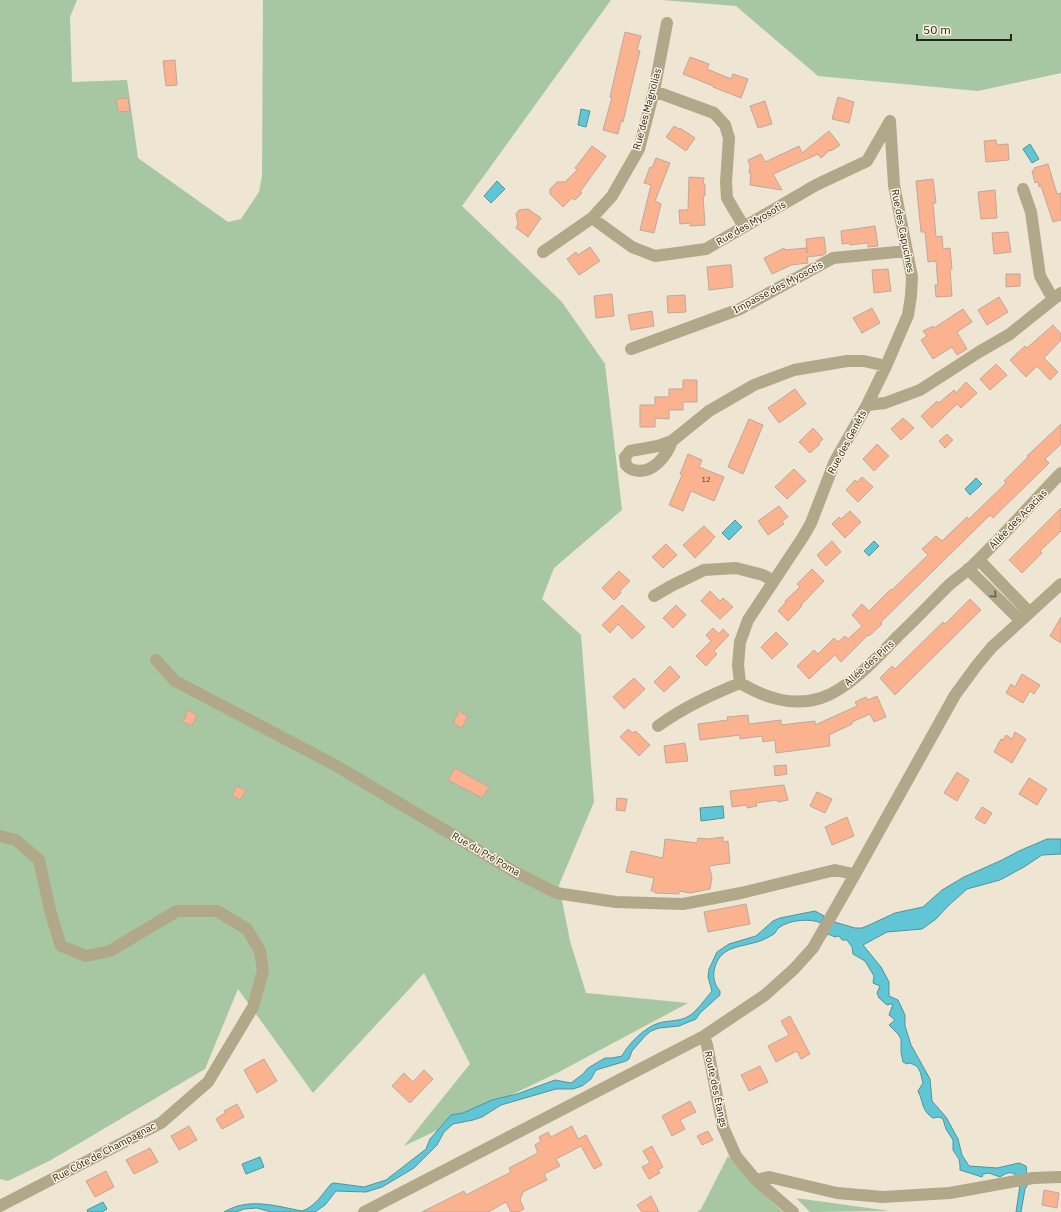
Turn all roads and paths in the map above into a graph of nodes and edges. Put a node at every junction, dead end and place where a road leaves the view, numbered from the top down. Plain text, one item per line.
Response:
1 (667, 23) dead end
2 (654, 91) junction
3 (890, 121) joint
4 (1022, 189) dead end
5 (592, 218) junction
6 (744, 227) junction
7 (542, 252) dead end
8 (907, 252) junction
9 (1057, 296) edge
10 (631, 349) dead end
11 (886, 366) junction
12 (867, 405) junction
13 (672, 441) dead end
14 (1061, 473) edge
15 (974, 564) junction
16 (774, 581) junction
17 (1061, 584) edge
18 (654, 596) dead end
19 (1029, 612) junction
20 (1020, 620) junction
21 (156, 660) dead end
22 (740, 683) junction
23 (658, 726) dead end
24 (0, 836) edge
25 (854, 876) junction
26 (704, 1036) junction
27 (1061, 1177) edge
28 (756, 1180) junction
29 (0, 1206) edge
30 (364, 1212) edge
31 (793, 1212) edge

1 - 2 street, Rue des Magnolias
2 - 5 street, Rue des Magnolias
2 - 6 street
3 - 6 street, Rue des Myosotis
3 - 8 street, Rue des Capucines
4 - 9 street
5 - 6 street, Rue des Myosotis
5 - 7 street, Rue des Magnolias
8 - 10 street, Impasse des Myosotis
8 - 11 street, Rue des Capucines
9 - 12 street, Rue des Genêts
11 - 12 street, Rue des Capucines
11 - 13 street
12 - 16 street, Rue des Genêts
14 - 15 street, Allée des Acacias
15 - 19 street
15 -> 20 street
15 - 22 street, Allée des Pins
16 - 18 street
16 - 22 street, Rue des Genêts
17 - 19 street
19 - 20 street
20 - 25 street
21 - 25 street, Rue du Pré Poma
22 - 23 street
24 - 29 street, Rue Côte de Champagnac
25 - 26 street
26 - 28 street, Route des Étangs
26 - 30 street
27 - 28 street
28 - 31 street, Route des Étangs

